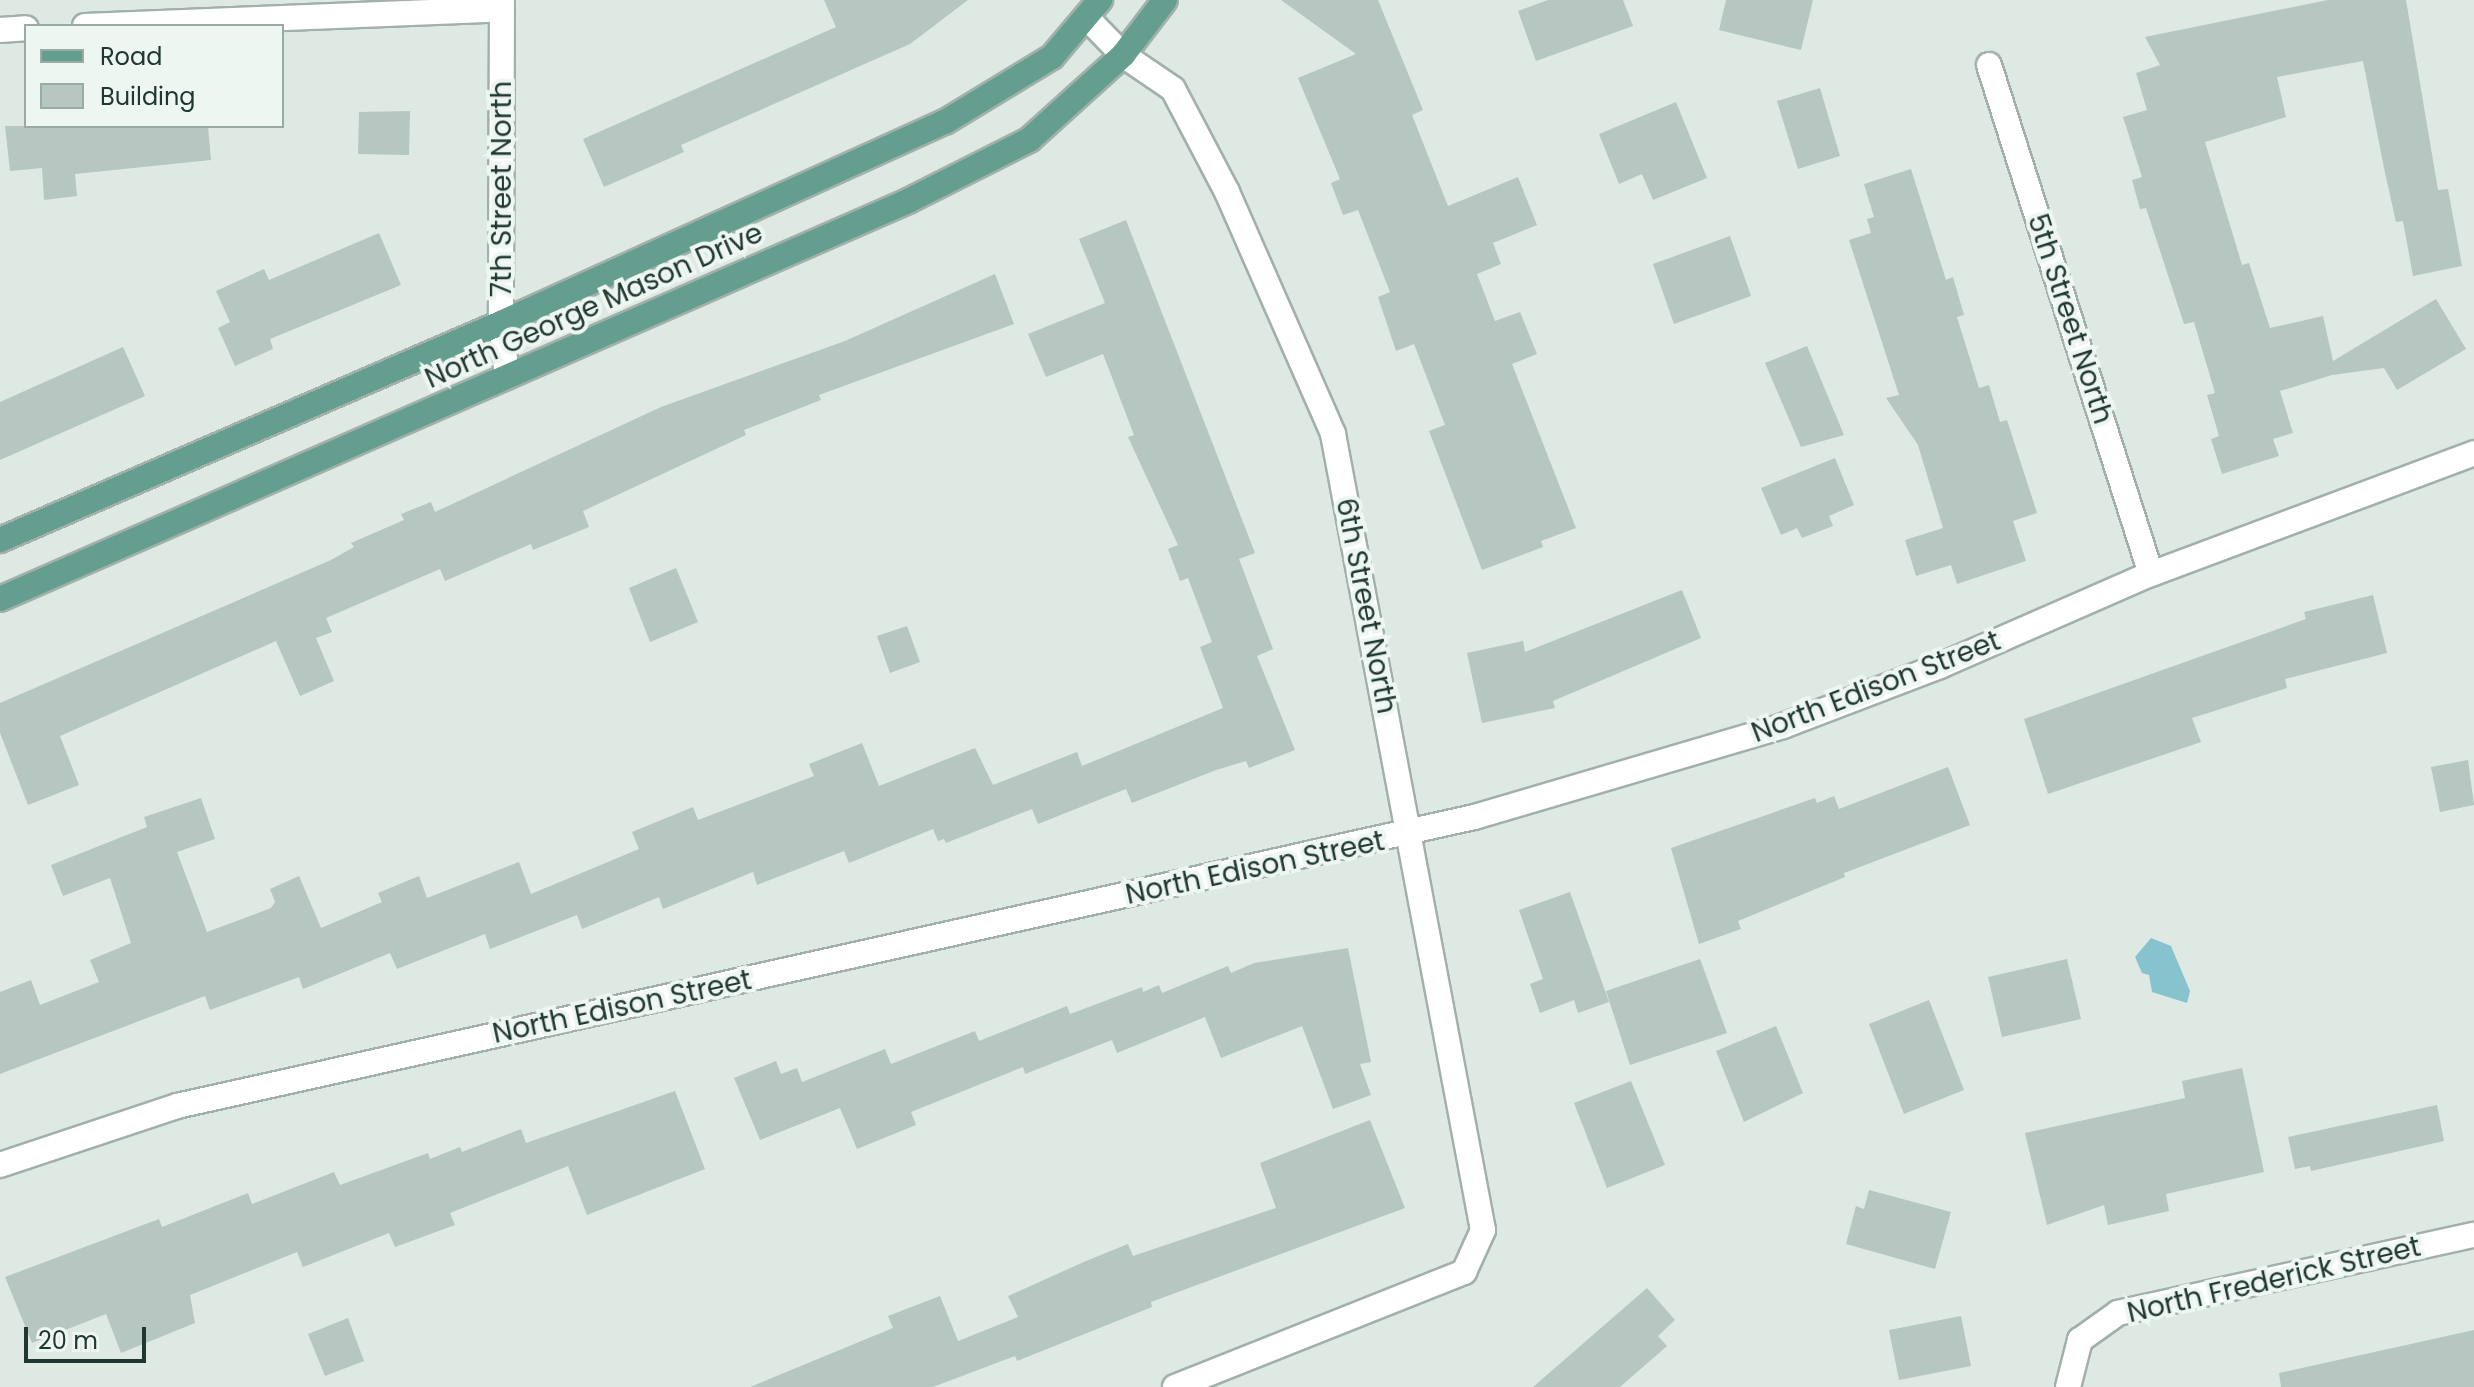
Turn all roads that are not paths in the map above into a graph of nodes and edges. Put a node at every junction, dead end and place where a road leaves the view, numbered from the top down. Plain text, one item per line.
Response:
1 (1165, 0) edge
2 (502, 4) edge
3 (1094, 9) edge
4 (123, 24) edge
5 (24, 28) edge
6 (0, 30) edge
7 (1123, 55) junction
8 (1989, 65) dead end
9 (501, 323) junction
10 (507, 377) junction
11 (2474, 453) edge
12 (0, 540) edge
13 (2151, 574) junction
14 (0, 599) edge
15 (1408, 834) junction
16 (0, 1165) edge
17 (2474, 1235) edge
18 (1175, 1387) edge
19 (2068, 1387) edge

1 - 7 main road, North George Mason Drive
2 - 4 street
2 - 9 street, 7th Street North
3 - 7 street, 6th Street North
3 - 9 main road, North George Mason Drive
5 - 6 street
7 - 10 main road, North George Mason Drive
7 - 15 street, 6th Street North
8 - 13 street, 5th Street North
9 - 10 street, 7th Street North
9 - 12 main road, North George Mason Drive
10 - 14 main road, North George Mason Drive
11 - 13 street, North Edison Street
13 - 15 street, North Edison Street
15 - 16 street, North Edison Street
15 - 18 street, 6th Street North
17 - 19 street, North Frederick Street

